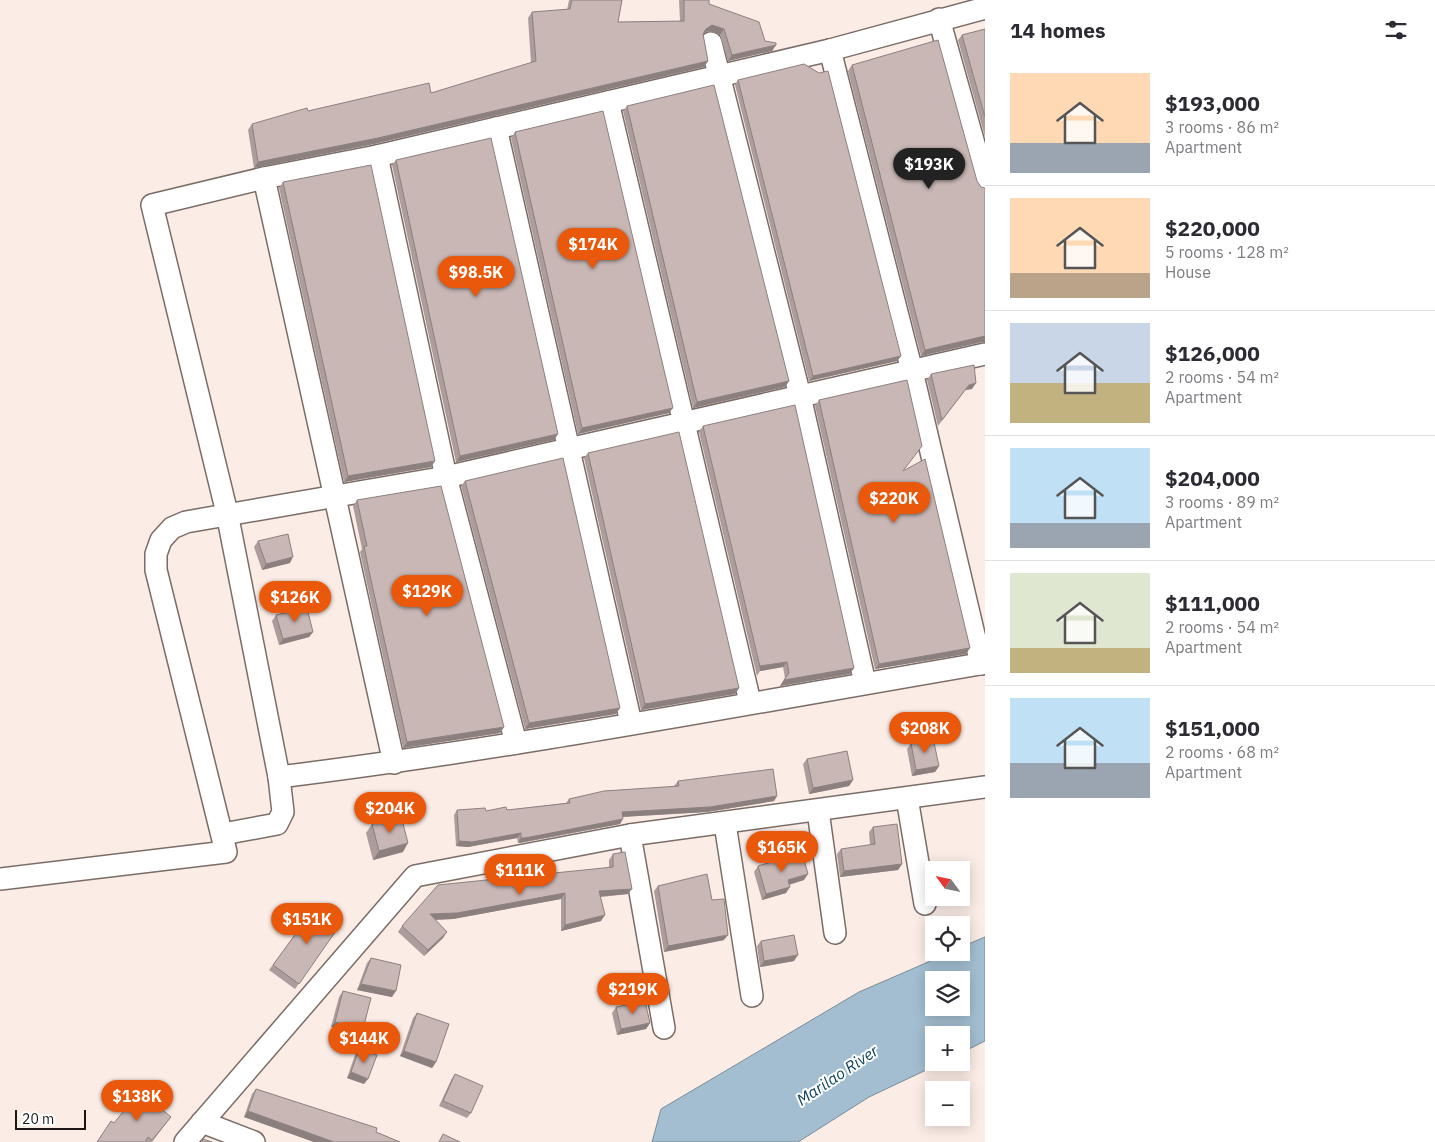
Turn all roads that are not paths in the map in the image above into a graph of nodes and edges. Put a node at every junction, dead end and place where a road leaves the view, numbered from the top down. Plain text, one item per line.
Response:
1 (985, 8) edge
2 (939, 19) junction
3 (711, 43) dead end
4 (830, 50) junction
5 (719, 76) junction
6 (608, 102) junction
7 (496, 128) junction
8 (377, 156) junction
9 (264, 178) junction
10 (985, 183) edge
11 (985, 354) edge
12 (912, 371) junction
13 (800, 396) junction
14 (685, 423) junction
15 (570, 449) junction
16 (446, 477) junction
17 (335, 495) junction
18 (228, 513) junction
19 (983, 663) edge
20 (865, 683) junction
21 (750, 702) junction
22 (631, 723) junction
23 (516, 743) junction
24 (394, 763) junction
25 (279, 777) junction
26 (985, 787) edge
27 (907, 798) junction
28 (818, 811) junction
29 (726, 824) junction
30 (223, 834) junction
31 (630, 835) junction
32 (0, 879) edge
33 (925, 904) dead end
34 (834, 933) dead end
35 (752, 996) dead end
36 (664, 1028) dead end
37 (202, 1122) junction
38 (185, 1142) edge
39 (254, 1142) edge

1 - 2 street
2 - 4 street
2 - 10 street
3 - 5 street
4 - 5 street
4 - 12 street
5 - 6 street
5 - 13 street
6 - 7 street
6 - 14 street
7 - 8 street
7 - 15 street
8 - 9 street
8 - 16 street
9 - 17 street
9 - 18 street
11 - 12 street
12 - 13 street
12 - 19 street
13 - 14 street
13 - 20 street
14 - 15 street
14 - 21 street
15 - 16 street
15 - 22 street
16 - 17 street
16 - 23 street
17 - 18 street
17 - 24 street
18 - 25 street
18 - 30 street
19 - 20 street
20 - 21 street
21 - 22 street
22 - 23 street
23 - 24 street
24 - 25 street
25 - 30 street
26 - 27 street
27 - 28 street
27 - 33 street
28 - 29 street
28 - 34 street
29 - 31 street
29 - 35 street
30 - 32 street
31 - 36 street
31 - 37 street
37 - 38 street
37 - 39 street

